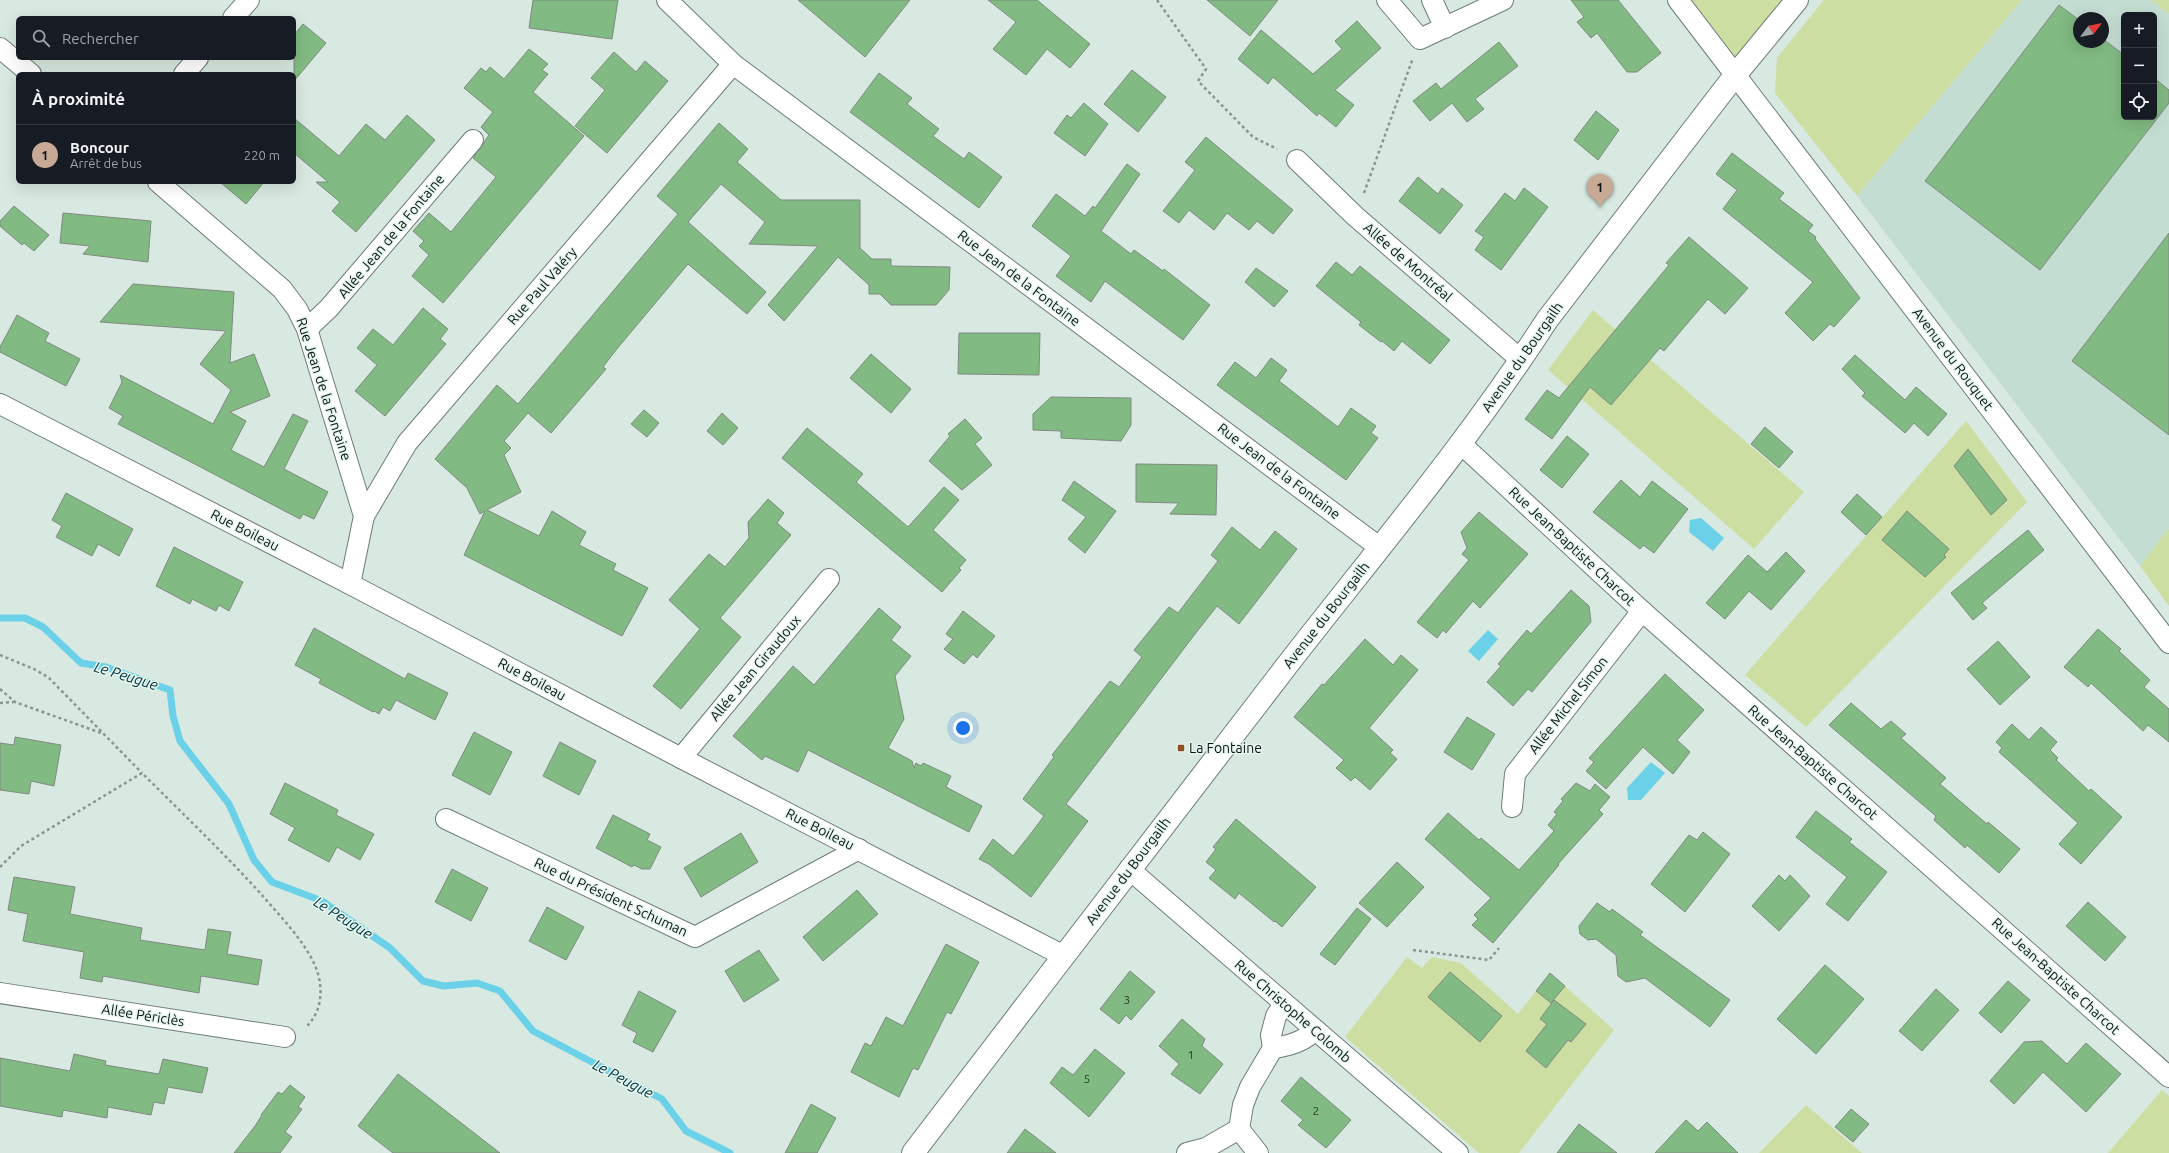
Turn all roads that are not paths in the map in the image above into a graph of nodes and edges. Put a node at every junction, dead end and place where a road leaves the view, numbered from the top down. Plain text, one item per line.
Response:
1 (249, 0) edge
2 (667, 0) edge
3 (1387, 0) edge
4 (1432, 0) edge
5 (1503, 0) edge
6 (1678, 0) edge
7 (1797, 0) edge
8 (235, 16) edge
9 (1445, 28) junction
10 (0, 48) edge
11 (196, 60) edge
12 (733, 64) junction
13 (29, 72) edge
14 (186, 72) edge
15 (1736, 74) junction
16 (472, 140) dead end
17 (1297, 160) road end
18 (160, 184) edge
19 (307, 329) junction
20 (1521, 360) junction
21 (0, 404) edge
22 (1460, 443) junction
23 (364, 516) junction
24 (1379, 546) junction
25 (829, 579) dead end
26 (350, 584) junction
27 (1642, 611) junction
28 (2169, 643) edge
29 (681, 758) junction
30 (1512, 807) dead end
31 (446, 819) dead end
32 (859, 849) junction
33 (1129, 869) junction
34 (1064, 956) junction
35 (0, 993) edge
36 (1284, 1004) junction
37 (1315, 1030) junction
38 (285, 1037) road end
39 (1273, 1048) junction
40 (2169, 1077) edge
41 (1239, 1129) junction
42 (913, 1153) edge
43 (1187, 1153) edge
44 (1258, 1153) edge
45 (1458, 1153) edge

1 - 8 street
2 - 12 street, Rue Jean de la Fontaine
3 - 9 street
4 - 9 street
5 - 9 street
6 - 15 street, Avenue du Rouquet
7 - 15 main road, Avenue du Bourgailh
10 - 13 street
11 - 14 street
12 - 23 street, Rue Paul Valéry
12 - 24 street, Rue Jean de la Fontaine
15 - 20 main road, Avenue du Bourgailh
15 - 28 street, Avenue du Rouquet
16 - 19 street, Allée Jean de la Fontaine
17 - 20 street, Allée de Montréal
18 - 19 street, Rue Jean de la Fontaine
19 - 23 street, Rue Jean de la Fontaine
20 - 22 main road, Avenue du Bourgailh
21 - 26 street, Rue Boileau
22 - 24 main road, Avenue du Bourgailh
22 - 27 street, Rue Jean-Baptiste Charcot
23 - 26 street, Rue Jean de la Fontaine
24 - 33 main road, Avenue du Bourgailh
25 - 29 street, Allée Jean Giraudoux
26 - 29 street, Rue Boileau
27 - 30 street, Allée Michel Simon
27 - 40 street, Rue Jean-Baptiste Charcot
29 - 32 street, Rue Boileau
31 - 32 street, Rue du Président Schuman
32 - 34 street, Rue Boileau
33 - 34 main road, Avenue du Bourgailh
33 - 36 street, Rue Christophe Colomb
34 - 42 main road, Avenue du Bourgailh
35 - 38 street, Allée Périclès
36 - 37 street, Rue Christophe Colomb
36 - 39 street
37 - 39 street
37 - 45 street, Rue Christophe Colomb
39 - 41 street
41 - 43 street
41 - 44 street

